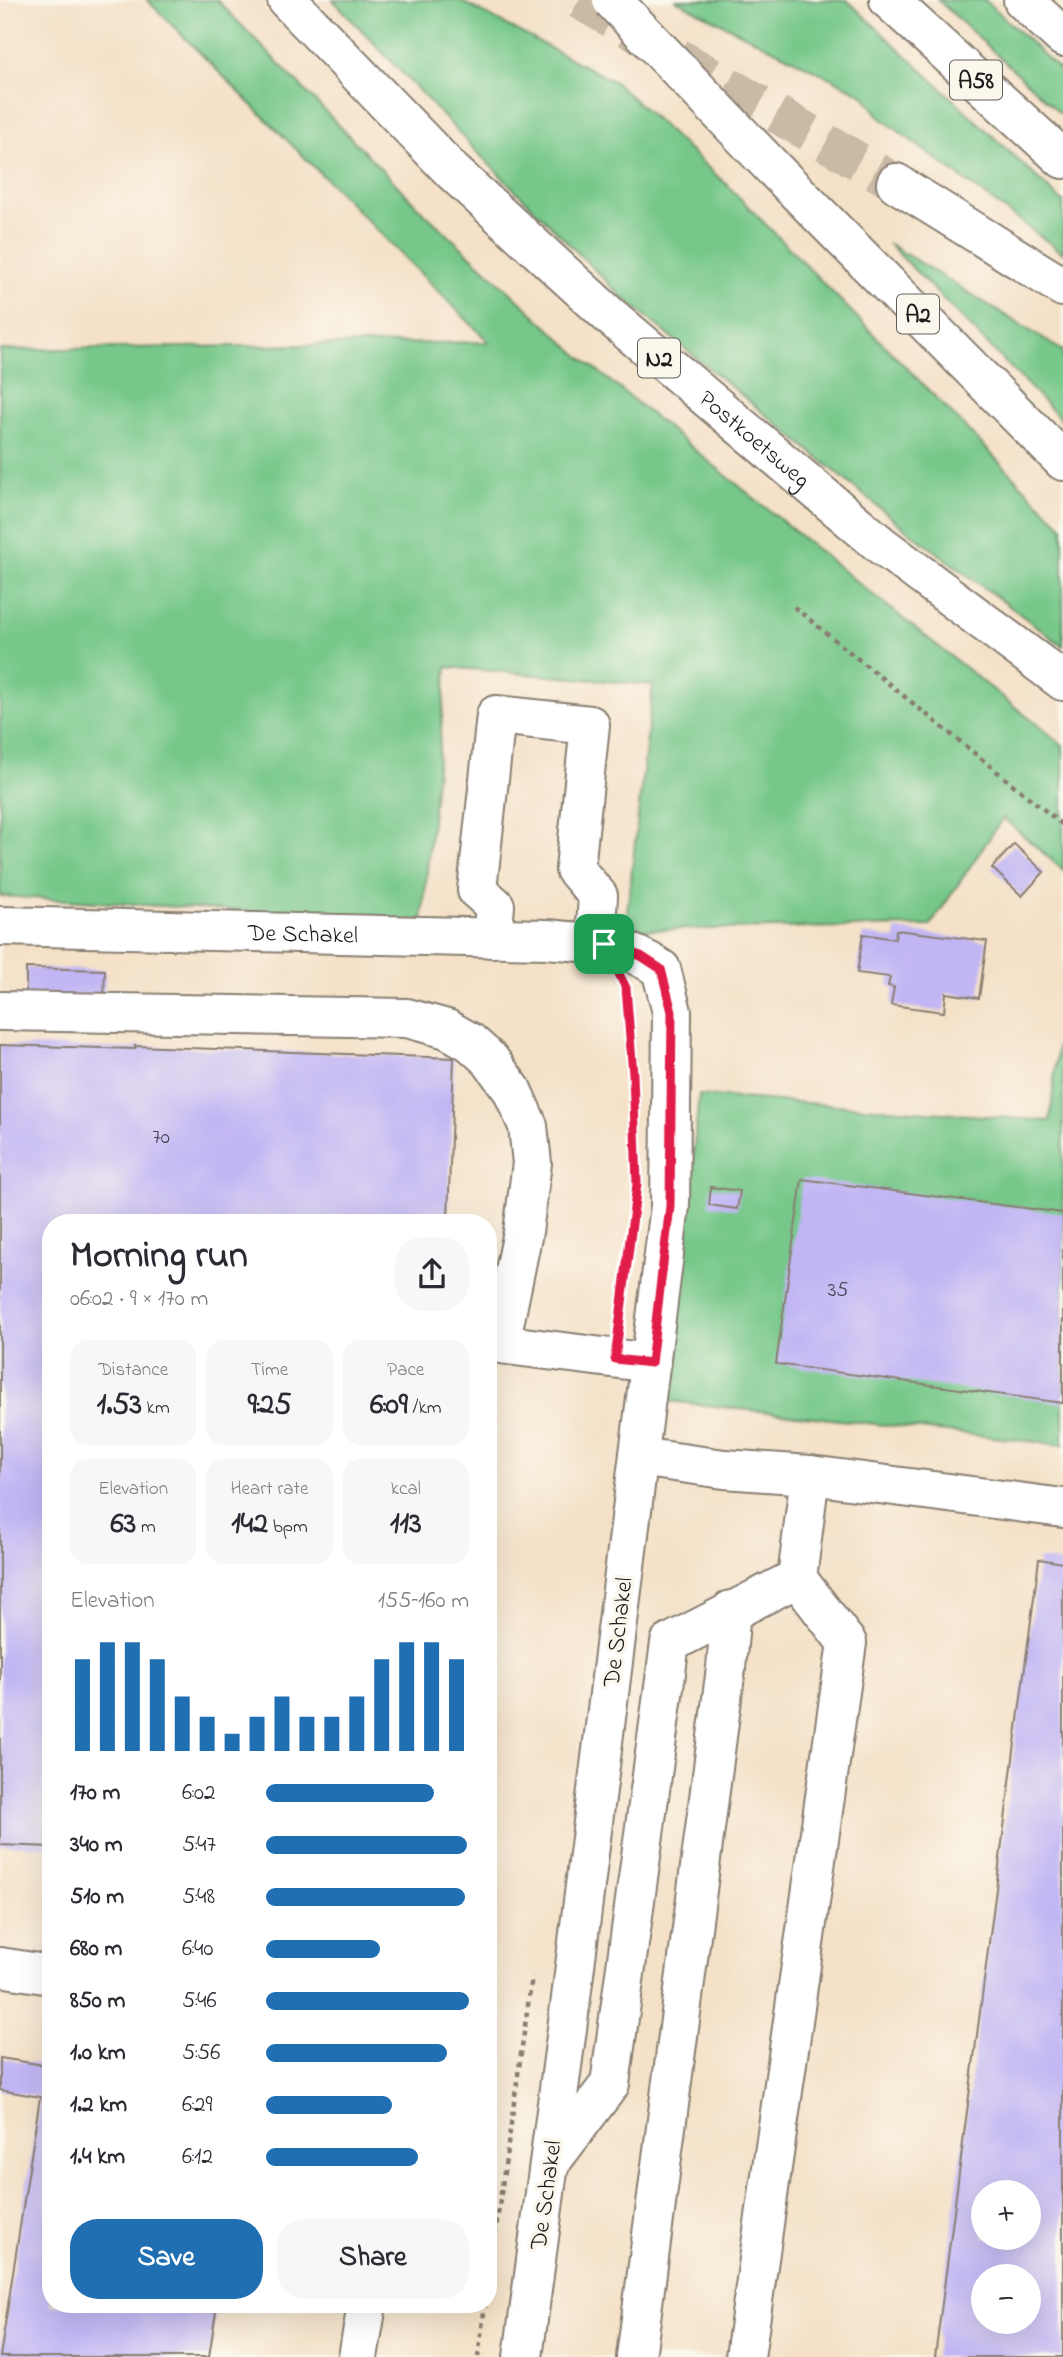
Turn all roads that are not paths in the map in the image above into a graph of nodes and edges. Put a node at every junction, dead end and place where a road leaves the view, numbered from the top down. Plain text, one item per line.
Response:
1 (287, 0) edge
2 (612, 0) edge
3 (889, 0) edge
4 (1023, 0) edge
5 (1063, 37) edge
6 (1063, 159) edge
7 (896, 183) tunnel mouth
8 (1063, 287) edge
9 (1063, 461) edge
10 (1063, 681) edge
11 (0, 926) edge
12 (492, 938) junction
13 (599, 943) junction
14 (0, 1011) edge
15 (651, 1363) junction
16 (639, 1457) junction
17 (810, 1475) junction
18 (1063, 1508) edge
19 (797, 1578) junction
20 (732, 1610) junction
21 (0, 1967) edge
22 (42, 1974) edge
23 (549, 2165) junction
24 (365, 2313) edge
25 (358, 2357) edge
26 (523, 2357) edge
27 (636, 2357) edge
28 (746, 2357) edge

1 - 10 main road, Postkoetsweg / N2
2 - 9 main road, A2, bridge
3 - 6 main road, A58
4 - 5 main road
7 - 8 main road
11 - 12 main road, De Schakel
12 - 13 main road, De Schakel
12 - 13 main road
13 - 15 main road, De Schakel
14 - 15 main road
15 - 16 main road, De Schakel
16 - 17 main road
16 - 23 main road, De Schakel
17 - 18 main road
17 - 19 main road
19 - 20 main road
19 - 28 main road
20 - 23 main road
20 - 27 main road
21 - 22 main road
23 - 26 main road, De Schakel
24 - 25 main road

